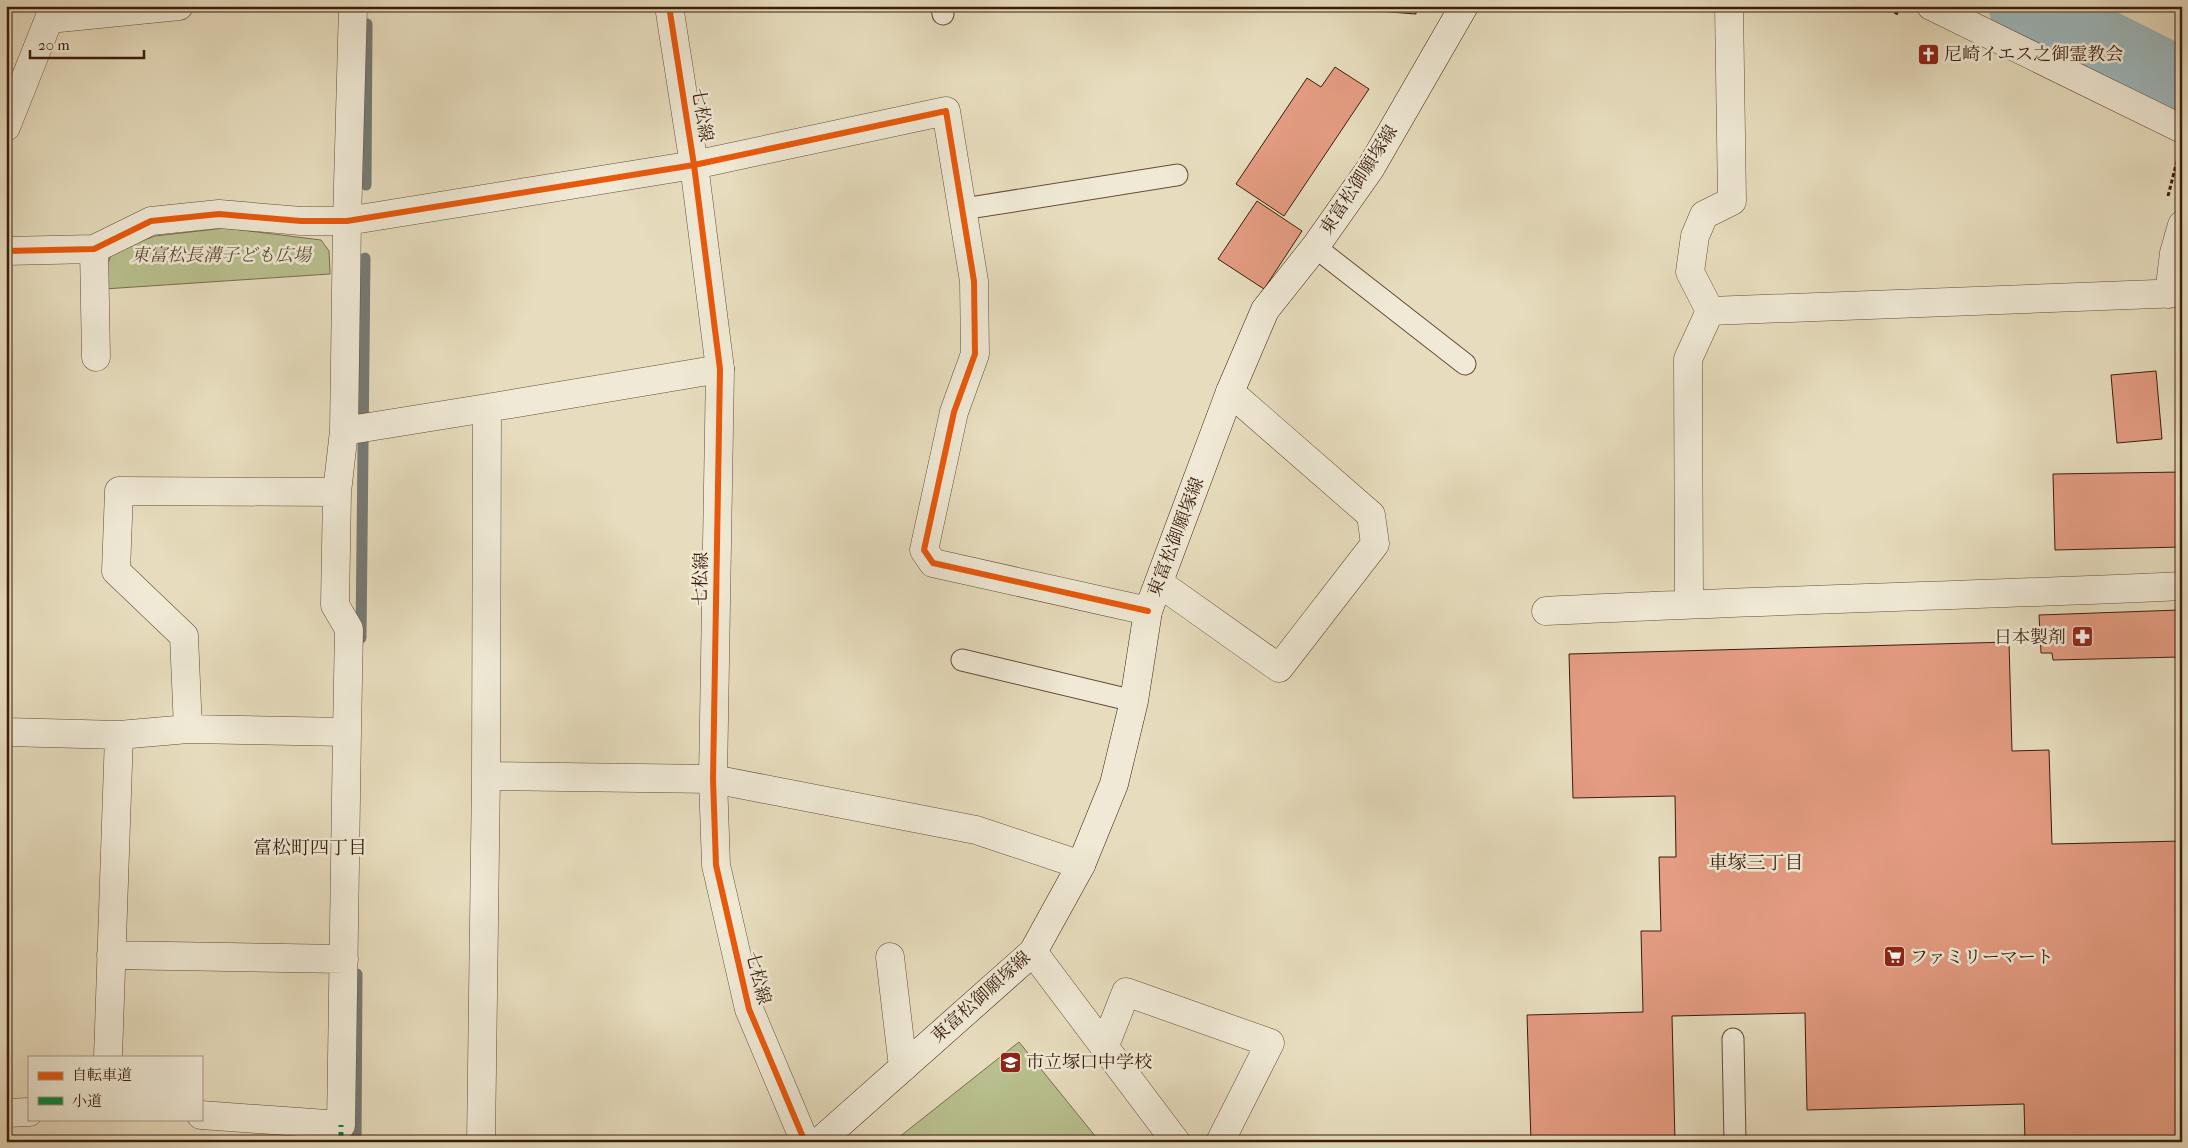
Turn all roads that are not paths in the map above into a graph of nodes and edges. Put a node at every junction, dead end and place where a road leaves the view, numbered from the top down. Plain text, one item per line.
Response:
1 (179, 6) edge
2 (353, 6) edge
3 (669, 6) edge
4 (1464, 6) edge
5 (1729, 6) edge
6 (1931, 6) edge
7 (6, 127) edge
8 (2182, 129) edge
9 (694, 165) junction
10 (1177, 175) dead end
11 (963, 209) junction
12 (347, 221) junction
13 (2182, 225) edge
14 (1315, 247) junction
15 (94, 250) junction
16 (6, 251) edge
17 (2175, 293) edge
18 (1710, 311) junction
19 (96, 357) dead end
20 (1465, 364) dead end
21 (720, 369) junction
22 (1230, 392) junction
23 (487, 408) junction
24 (344, 431) junction
25 (337, 492) junction
26 (1159, 583) junction
27 (2182, 586) edge
28 (1689, 604) junction
29 (1148, 611) junction
30 (1546, 611) dead end
31 (962, 660) dead end
32 (1134, 702) junction
33 (188, 729) junction
34 (6, 732) edge
35 (347, 732) junction
36 (119, 735) junction
37 (486, 776) junction
38 (713, 779) junction
39 (1081, 865) junction
40 (1033, 952) junction
41 (111, 955) junction
42 (890, 957) dead end
43 (344, 959) junction
44 (1733, 1039) dead end
45 (1104, 1048) junction
46 (108, 1056) edge
47 (903, 1066) junction
48 (28, 1112) edge
49 (6, 1113) edge
50 (202, 1115) edge
51 (481, 1142) edge
52 (805, 1142) edge
53 (818, 1142) edge
54 (1176, 1142) edge
55 (1220, 1142) edge
56 (1735, 1142) edge

1 - 7 street
2 - 12 street
3 - 9 street, 七松線
4 - 14 street, 東富松御願塚線
5 - 18 street
6 - 8 street
9 - 11 street
9 - 12 street
9 - 21 street, 七松線
10 - 11 lane
11 - 29 street
12 - 15 street
12 - 24 street
13 - 17 street
14 - 20 lane
14 - 22 street, 東富松御願塚線
15 - 16 street
15 - 19 street
17 - 18 street
18 - 28 street
21 - 23 street
21 - 38 street, 七松線
22 - 26 street, 東富松御願塚線
22 - 26 street
23 - 24 street
23 - 37 street
24 - 25 street
25 - 33 street
25 - 35 street
26 - 29 street, 東富松御願塚線
27 - 28 street
28 - 30 street
29 - 32 street, 東富松御願塚線
31 - 32 lane
32 - 39 street, 東富松御願塚線
33 - 35 street
33 - 36 street
34 - 36 street
35 - 43 street
36 - 41 street
37 - 38 street
37 - 51 street
38 - 39 street
38 - 52 street, 七松線
39 - 40 street, 東富松御願塚線
40 - 45 street
40 - 47 street, 東富松御願塚線
41 - 43 street
41 - 46 street
42 - 47 street
43 - 50 street
44 - 56 lane
45 - 54 street
45 - 55 street
47 - 53 street, 東富松御願塚線
48 - 49 street

